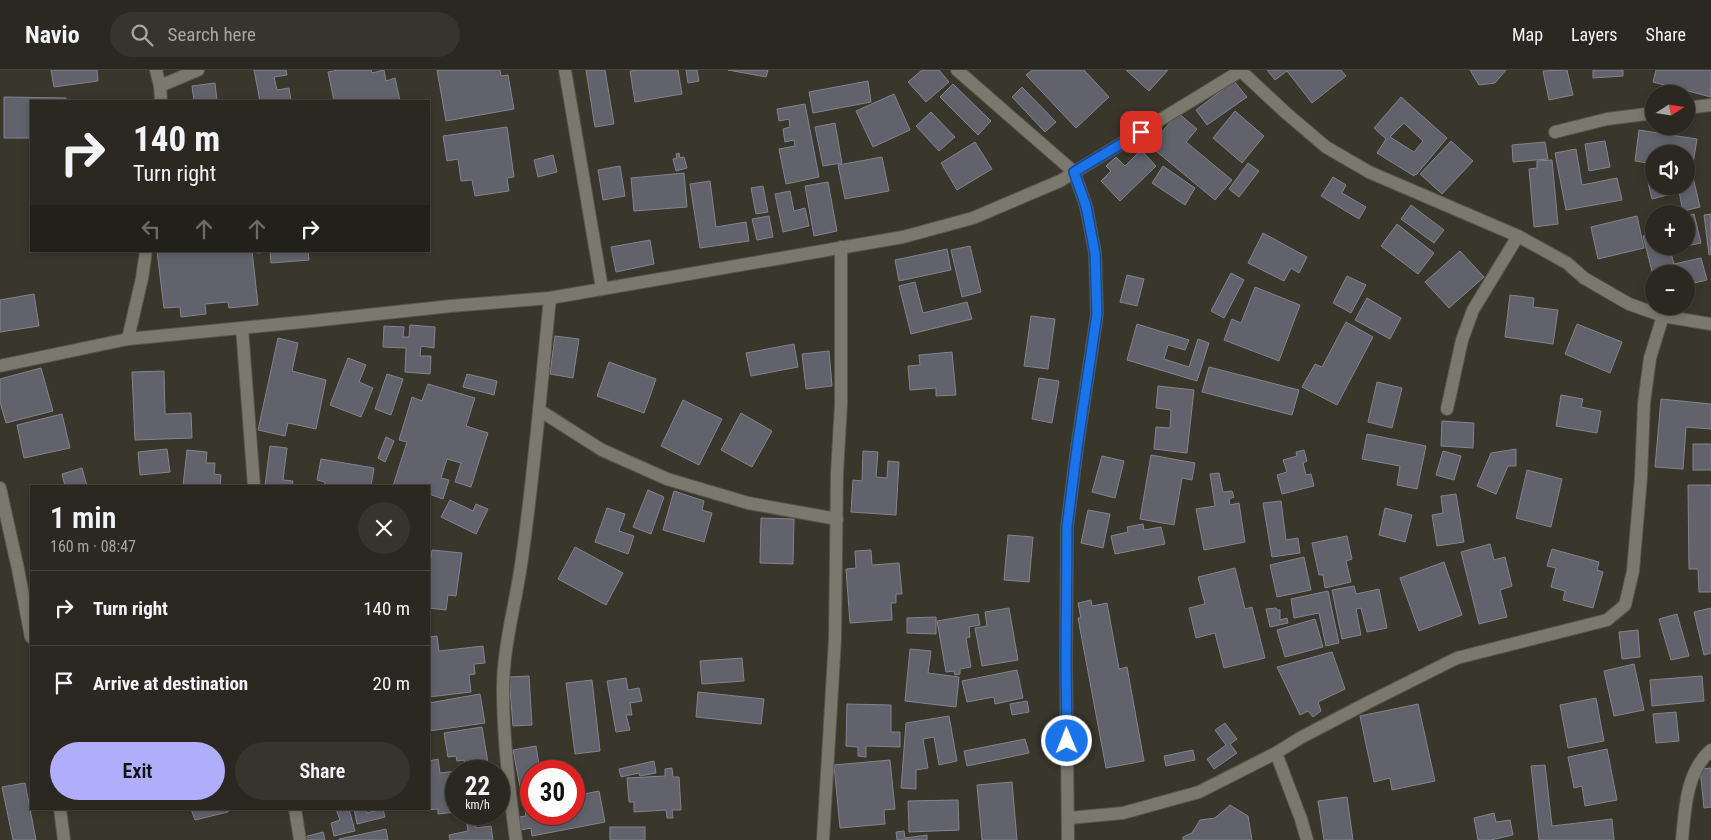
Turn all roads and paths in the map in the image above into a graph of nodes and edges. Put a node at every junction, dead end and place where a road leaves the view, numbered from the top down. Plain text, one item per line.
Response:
1 (156, 70) edge
2 (198, 70) edge
3 (565, 70) edge
4 (957, 70) edge
5 (1241, 70) edge
6 (160, 86) junction
7 (161, 100) edge
8 (1711, 105) edge
9 (1695, 107) edge
10 (1645, 114) edge
11 (1555, 132) dead end
12 (1074, 172) junction
13 (1518, 236) junction
14 (841, 247) junction
15 (146, 252) edge
16 (602, 288) junction
17 (550, 298) junction
18 (1663, 316) junction
19 (1711, 324) edge
20 (242, 328) junction
21 (128, 339) junction
22 (0, 366) edge
23 (1447, 409) dead end
24 (539, 410) junction
25 (254, 485) edge
26 (0, 488) edge
27 (837, 519) junction
28 (30, 632) edge
29 (1711, 750) edge
30 (1276, 753) junction
31 (60, 810) edge
32 (295, 810) edge
33 (1069, 818) junction
34 (64, 840) edge
35 (300, 840) edge
36 (516, 840) edge
37 (823, 840) edge
38 (1068, 840) edge
39 (1307, 840) edge
40 (1682, 840) edge

1 - 6 street
2 - 6 street
3 - 16 street
4 - 12 street
5 - 12 street
5 - 13 street
6 - 7 street
8 - 9 street
10 - 11 street
12 - 14 street
12 - 33 street
13 - 18 street
13 - 23 street
14 - 16 street
14 - 27 street
15 - 21 street
16 - 17 street
17 - 20 street
17 - 24 street
18 - 19 street
18 - 30 street
20 - 21 street
20 - 25 street
21 - 22 street
24 - 27 street
24 - 36 street
26 - 28 street
27 - 37 street
29 - 40 street
30 - 33 street
30 - 39 street
31 - 34 street
32 - 35 street
33 - 38 street

